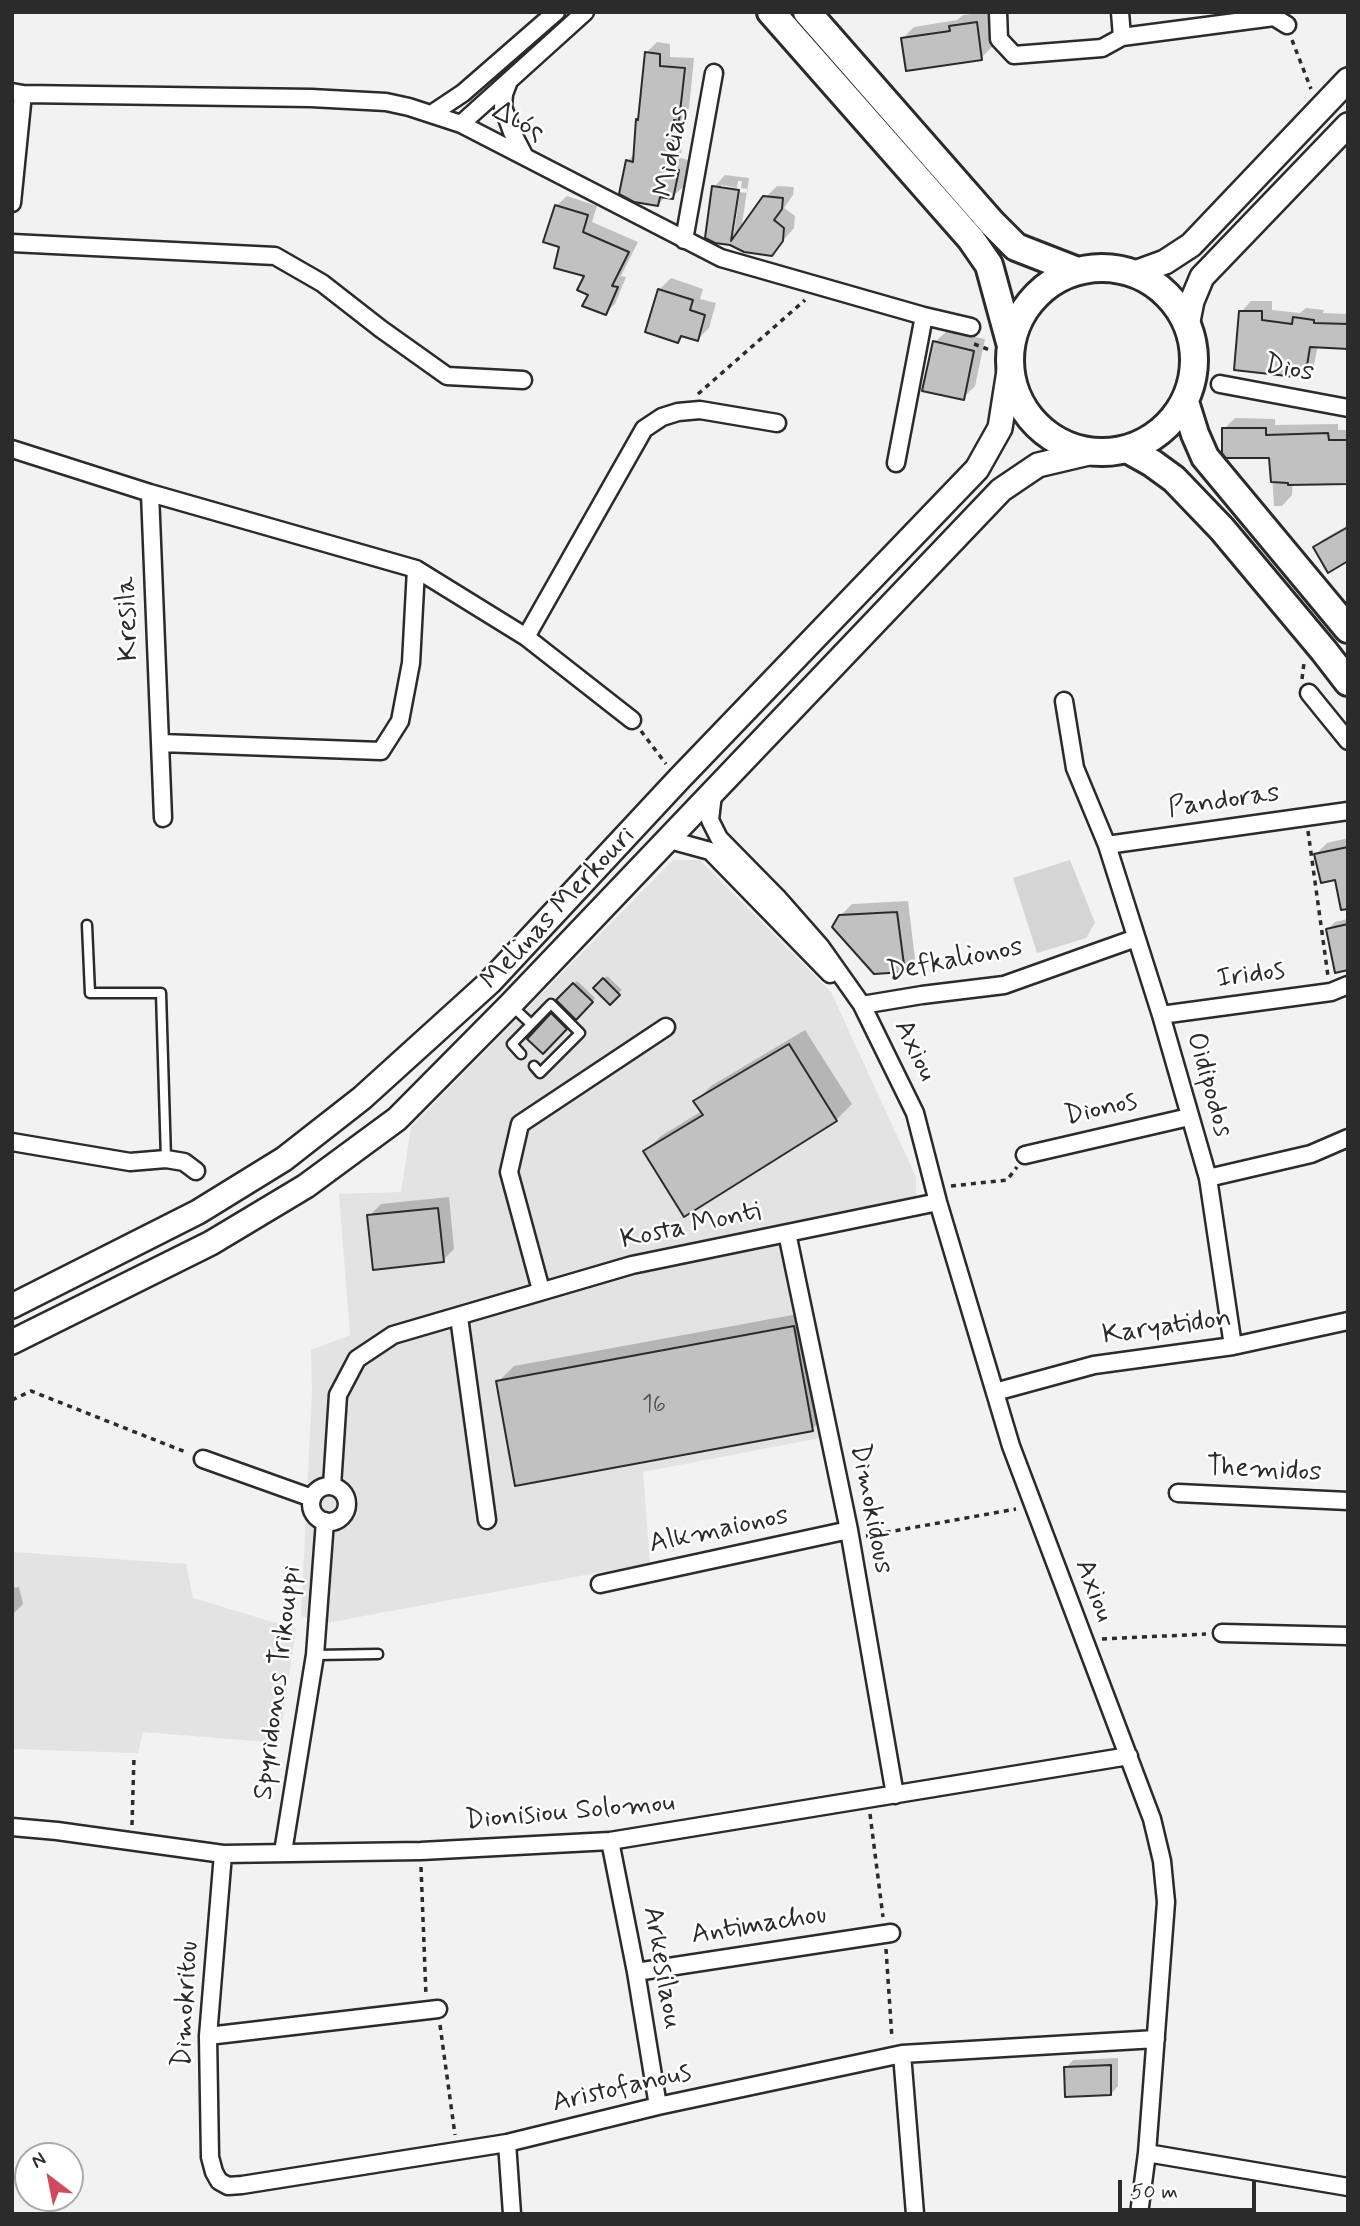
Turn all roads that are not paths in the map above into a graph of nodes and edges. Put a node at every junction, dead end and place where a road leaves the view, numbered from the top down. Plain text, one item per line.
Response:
1 (556, 12) edge
2 (585, 12) edge
3 (771, 12) edge
4 (807, 12) edge
5 (998, 12) edge
6 (1120, 12) edge
7 (1287, 25) road end
8 (1122, 37) junction
9 (714, 73) dead end
10 (1348, 80) edge
11 (509, 81) junction
12 (18, 93) edge
13 (433, 113) junction
14 (461, 124) junction
15 (1348, 125) edge
16 (525, 157) junction
17 (12, 203) edge
18 (684, 240) junction
19 (12, 243) edge
20 (1075, 270) junction
21 (1135, 273) junction
22 (924, 316) junction
23 (1187, 326) junction
24 (971, 327) road end
25 (1009, 356) junction
26 (523, 380) dead end
27 (1220, 384) dead end
28 (1185, 402) junction
29 (1348, 408) edge
30 (777, 423) dead end
31 (12, 449) edge
32 (1127, 449) junction
33 (1093, 452) junction
34 (897, 463) dead end
35 (150, 493) junction
36 (415, 569) junction
37 (1348, 629) edge
38 (526, 638) junction
39 (1348, 682) edge
40 (1309, 693) dead end
41 (1064, 701) dead end
42 (632, 720) road end
43 (1348, 741) edge
44 (161, 743) junction
45 (713, 794) junction
46 (1348, 811) edge
47 (163, 818) dead end
48 (666, 839) junction
49 (1107, 845) junction
50 (87, 925) dead end
51 (1136, 938) junction
52 (1348, 985) edge
53 (510, 1005) junction
54 (862, 1005) junction
55 (1161, 1015) junction
56 (531, 1024) junction
57 (666, 1027) dead end
58 (521, 1054) dead end
59 (534, 1066) dead end
60 (1189, 1117) junction
61 (1348, 1138) edge
62 (12, 1142) edge
63 (1025, 1155) road end
64 (166, 1159) junction
65 (196, 1171) dead end
66 (1208, 1178) junction
67 (936, 1195) junction
68 (787, 1233) junction
69 (541, 1290) junction
70 (12, 1307) edge
71 (459, 1317) junction
72 (1348, 1321) edge
73 (12, 1342) edge
74 (1233, 1346) junction
75 (995, 1392) junction
76 (203, 1459) road end
77 (332, 1486) junction
78 (1178, 1493) dead end
79 (312, 1498) junction
80 (1348, 1502) edge
81 (487, 1520) dead end
82 (326, 1521) junction
83 (850, 1535) junction
84 (600, 1584) dead end
85 (1222, 1633) road end
86 (1348, 1636) edge
87 (378, 1654) dead end
88 (314, 1655) junction
89 (1129, 1756) junction
90 (895, 1795) junction
91 (12, 1827) edge
92 (610, 1841) junction
93 (283, 1852) junction
94 (223, 1854) junction
95 (891, 1933) dead end
96 (636, 1972) junction
97 (433, 2010) road end
98 (208, 2036) junction
99 (1156, 2039) junction
100 (902, 2054) junction
101 (658, 2106) junction
102 (507, 2143) junction
103 (1147, 2153) junction
104 (211, 2157) joint
105 (1348, 2187) edge
106 (512, 2214) edge
107 (915, 2214) edge
108 (1139, 2214) edge

1 - 13 street
2 - 11 street
3 - 25 main road
4 - 20 main road
5 - 8 street
6 - 8 street
7 - 8 street
9 - 18 street, Mideias
10 - 21 main road
11 - 14 street
11 - 16 street
12 - 13 street, Διός
12 - 17 street
13 - 14 street, Διός
14 - 16 street, Διός
15 - 23 main road
16 - 18 street, Διός
18 - 22 street, Διός
19 - 26 street
20 - 21 main road
20 - 25 main road
21 - 23 main road
22 - 24 street, Διός
22 - 34 street
23 - 28 main road
25 - 33 main road
25 - 70 main road, Melinas Merkouri
27 - 29 street, Dios
28 - 32 main road
28 - 37 main road
30 - 38 street
31 - 35 street
32 - 33 main road
32 - 39 main road
33 - 45 main road, Melinas Merkouri
35 - 36 street
35 - 44 street, Kresila
36 - 38 street
36 - 44 street
38 - 42 street
40 - 43 street
41 - 49 street, Oidipodos
44 - 47 street, Kresila
45 - 48 main road, Melinas Merkouri
45 - 54 street, Axiou
46 - 49 street, Pandoras
48 - 53 main road, Melinas Merkouri
48 - 54 street, Axiou
49 - 51 street, Oidipodos
50 - 64 lane
51 - 54 street, Defkalionos
51 - 55 street, Oidipodos
52 - 55 street, Iridos
53 - 56 lane
53 - 73 main road, Melinas Merkouri
54 - 67 street, Axiou
55 - 60 street, Oidipodos
56 - 58 lane
56 - 59 lane
57 - 69 street
60 - 63 street, Dionos
60 - 66 street, Oidipodos
61 - 66 street
62 - 64 street
64 - 65 street
66 - 74 street, Oidipodos
67 - 68 street, Kosta Monti
67 - 75 street, Axiou
68 - 69 street, Kosta Monti
68 - 83 street, Dimokidous
69 - 71 street, Kosta Monti
71 - 77 street, Kosta Monti
71 - 81 street
72 - 74 street, Karyatidon
74 - 75 street, Karyatidon
75 - 89 street, Axiou
76 - 79 street
77 - 79 street
77 - 82 street
78 - 80 street, Themidos
79 - 82 street
82 - 88 street, Spyridonos Trikouppi
83 - 84 street, Alkmaionos
83 - 90 street, Dimokidous
85 - 86 street
87 - 88 lane
88 - 93 street, Spyridonos Trikouppi
89 - 90 street, Dionisiou Solomou
89 - 99 street, Axiou
90 - 92 street, Dionisiou Solomou
91 - 94 street, Dionisiou Solomou
92 - 93 street, Dionisiou Solomou
92 - 96 street, Arkesilaou
93 - 94 street, Dionisiou Solomou
94 - 98 street, Dimokritou
95 - 96 street, Antimachou
96 - 101 street, Arkesilaou
97 - 98 street
98 - 104 street, Dimokritou
99 - 100 street, Aristofanous
99 - 103 street, Axiou
100 - 101 street, Aristofanous
100 - 107 street
101 - 102 street, Aristofanous
102 - 104 street, Aristofanous
102 - 106 street
103 - 105 street
103 - 108 street, Axiou

